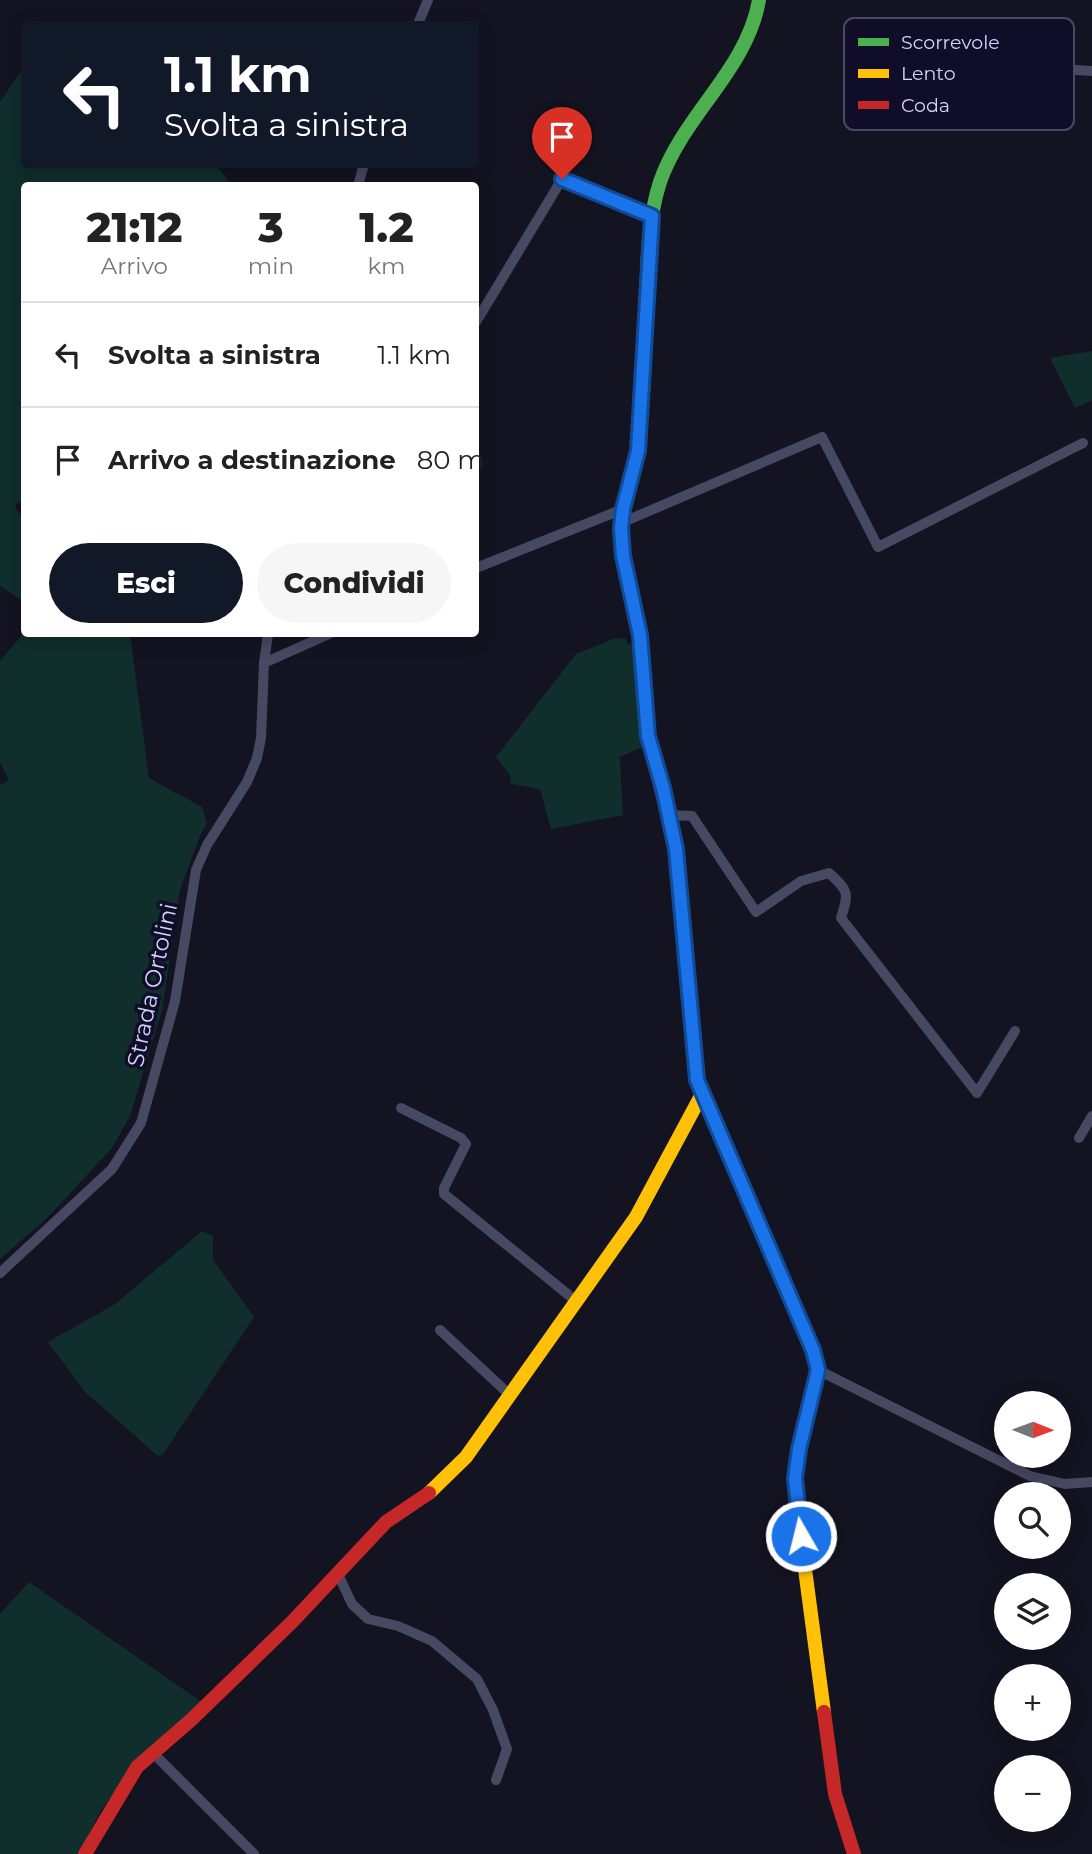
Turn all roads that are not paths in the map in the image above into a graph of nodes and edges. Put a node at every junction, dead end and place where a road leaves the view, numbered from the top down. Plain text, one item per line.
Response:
1 (428, 0) edge
2 (759, 0) edge
3 (419, 21) edge
4 (1074, 70) edge
5 (1092, 71) edge
6 (652, 216) junction
7 (479, 317) edge
8 (1083, 443) dead end
9 (622, 516) junction
10 (479, 567) edge
11 (268, 637) edge
12 (322, 637) edge
13 (264, 663) junction
14 (670, 815) junction
15 (1015, 1031) dead end
16 (702, 1094) junction
17 (401, 1108) dead end
18 (1092, 1116) edge
19 (1079, 1138) dead end
20 (0, 1273) edge
21 (576, 1301) junction
22 (440, 1330) dead end
23 (818, 1370) junction
24 (510, 1395) junction
25 (1092, 1482) edge
26 (338, 1574) junction
27 (153, 1753) junction
28 (496, 1780) dead end
29 (85, 1854) edge
30 (254, 1854) edge
31 (854, 1854) edge

1 - 3 street
2 - 6 main road
4 - 5 street
6 - 7 street
6 - 9 main road
8 - 9 street
9 - 10 street
9 - 14 main road
11 - 13 street, Strada Ortolini
12 - 13 street
13 - 20 street, Strada Ortolini
14 - 15 street
14 - 16 main road
16 - 21 main road
16 - 23 main road
17 - 21 street
18 - 19 street
21 - 24 main road
22 - 24 street
23 - 25 street
23 - 31 main road
24 - 26 main road
26 - 27 main road
26 - 28 street
27 - 29 main road
27 - 30 street

